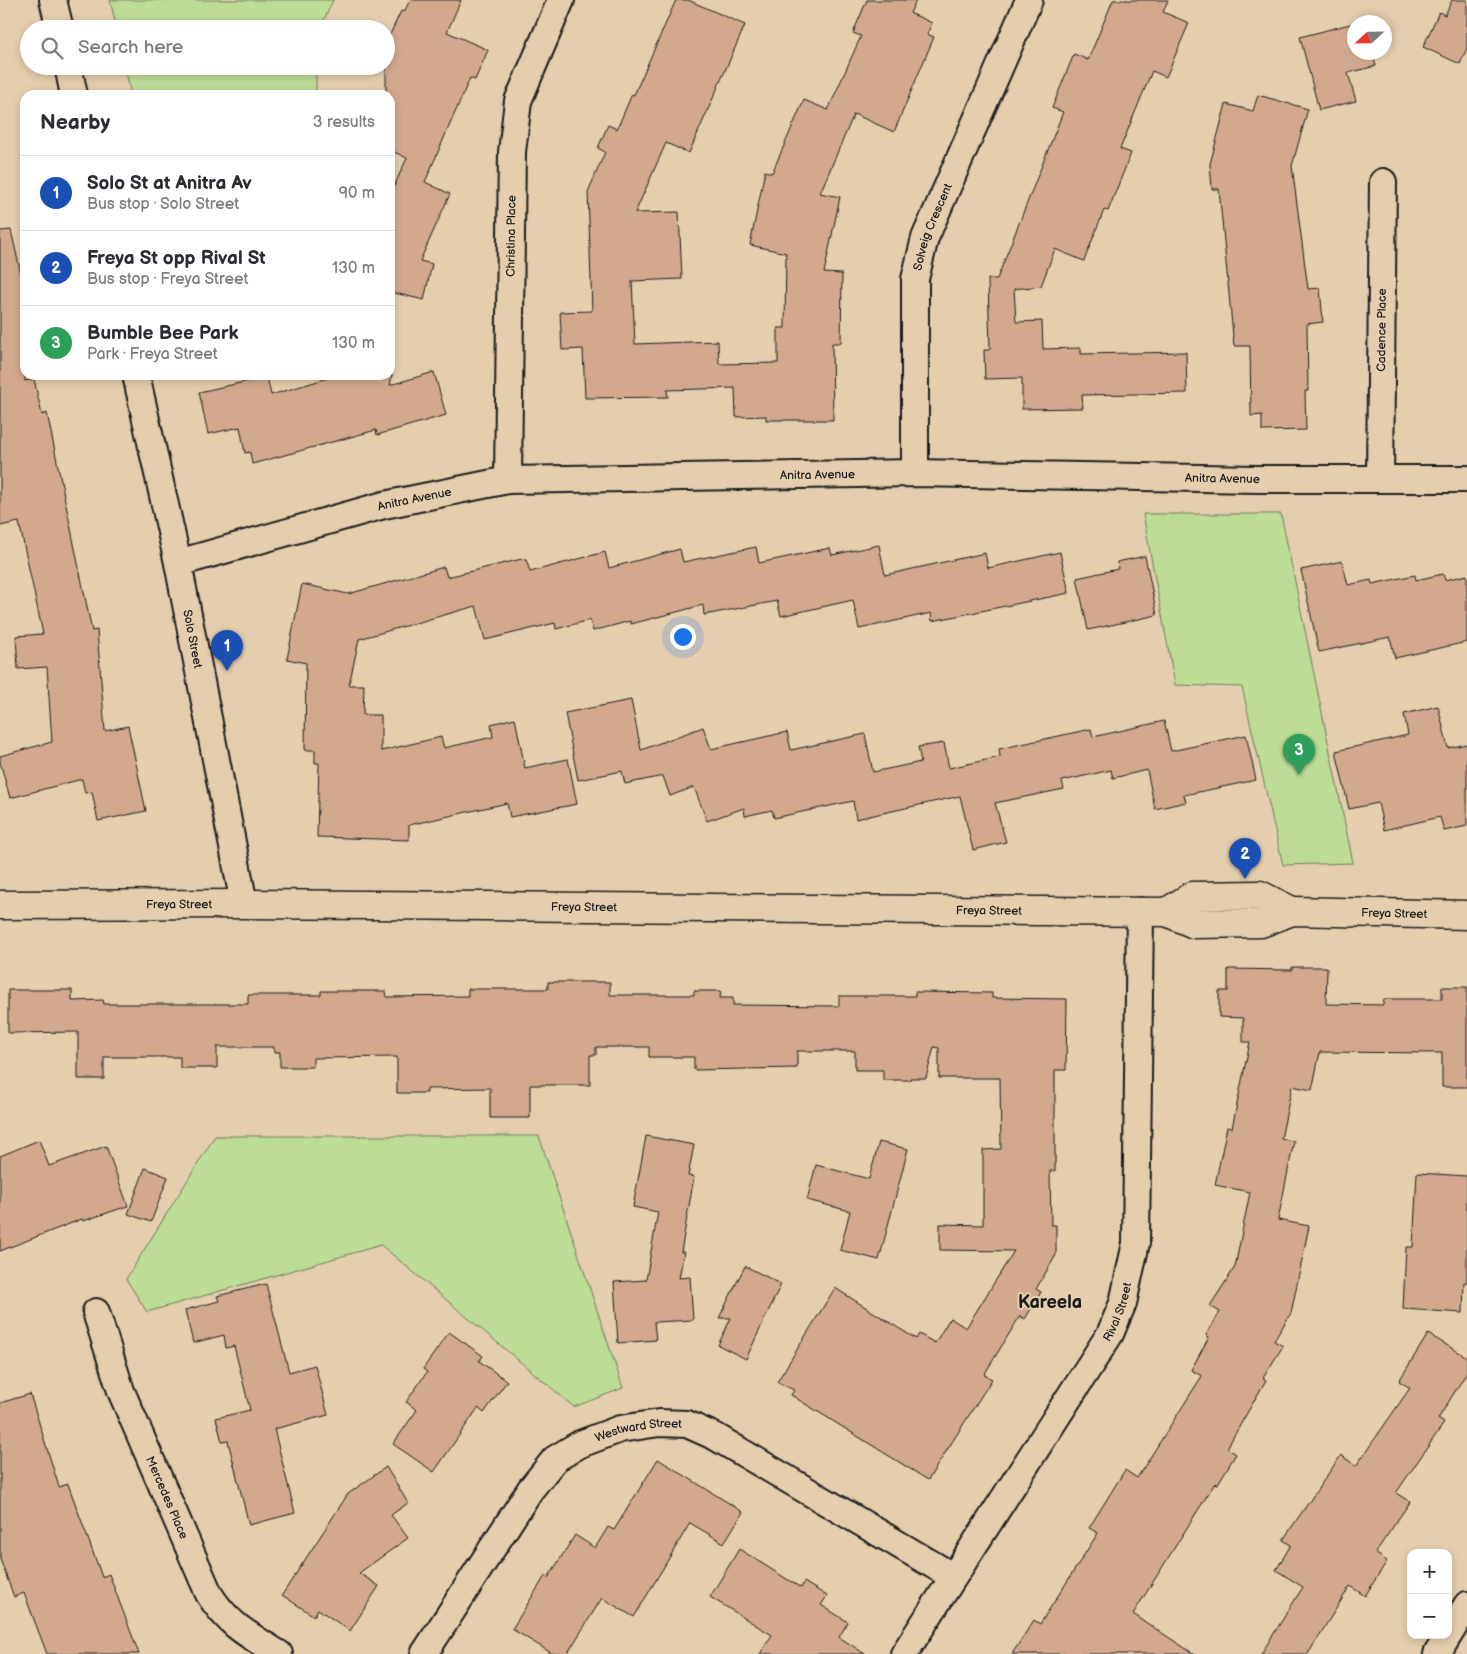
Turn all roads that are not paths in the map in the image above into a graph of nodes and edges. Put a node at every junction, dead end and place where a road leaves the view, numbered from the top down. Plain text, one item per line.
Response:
1 (53, 0) edge
2 (561, 0) edge
3 (1029, 0) edge
4 (58, 20) edge
5 (70, 75) edge
6 (73, 90) edge
7 (1383, 182) dead end
8 (137, 380) edge
9 (915, 473) junction
10 (1380, 479) junction
11 (1467, 479) edge
12 (508, 480) junction
13 (178, 563) junction
14 (244, 904) junction
15 (0, 905) edge
16 (1140, 911) junction
17 (1467, 915) edge
18 (96, 1312) dead end
19 (952, 1576) junction
20 (1467, 1605) edge
21 (279, 1654) edge
22 (424, 1654) edge
23 (904, 1654) edge
24 (1437, 1654) edge

1 - 4 street
2 - 12 street, Christina Place
3 - 9 street, Solveig Crescent
5 - 6 street
7 - 10 street, Cadence Place
8 - 13 street, Solo Street
9 - 10 street, Anitra Avenue
9 - 12 street, Anitra Avenue
10 - 11 street, Anitra Avenue
12 - 13 street, Anitra Avenue
13 - 14 street, Solo Street
14 - 15 street, Freya Street
14 - 16 street, Freya Street
16 - 17 street, Freya Street
16 - 19 street, Rival Street
18 - 21 street, Mercedes Place
19 - 22 street, Westward Street
19 - 23 street, Rival Street
20 - 24 street

